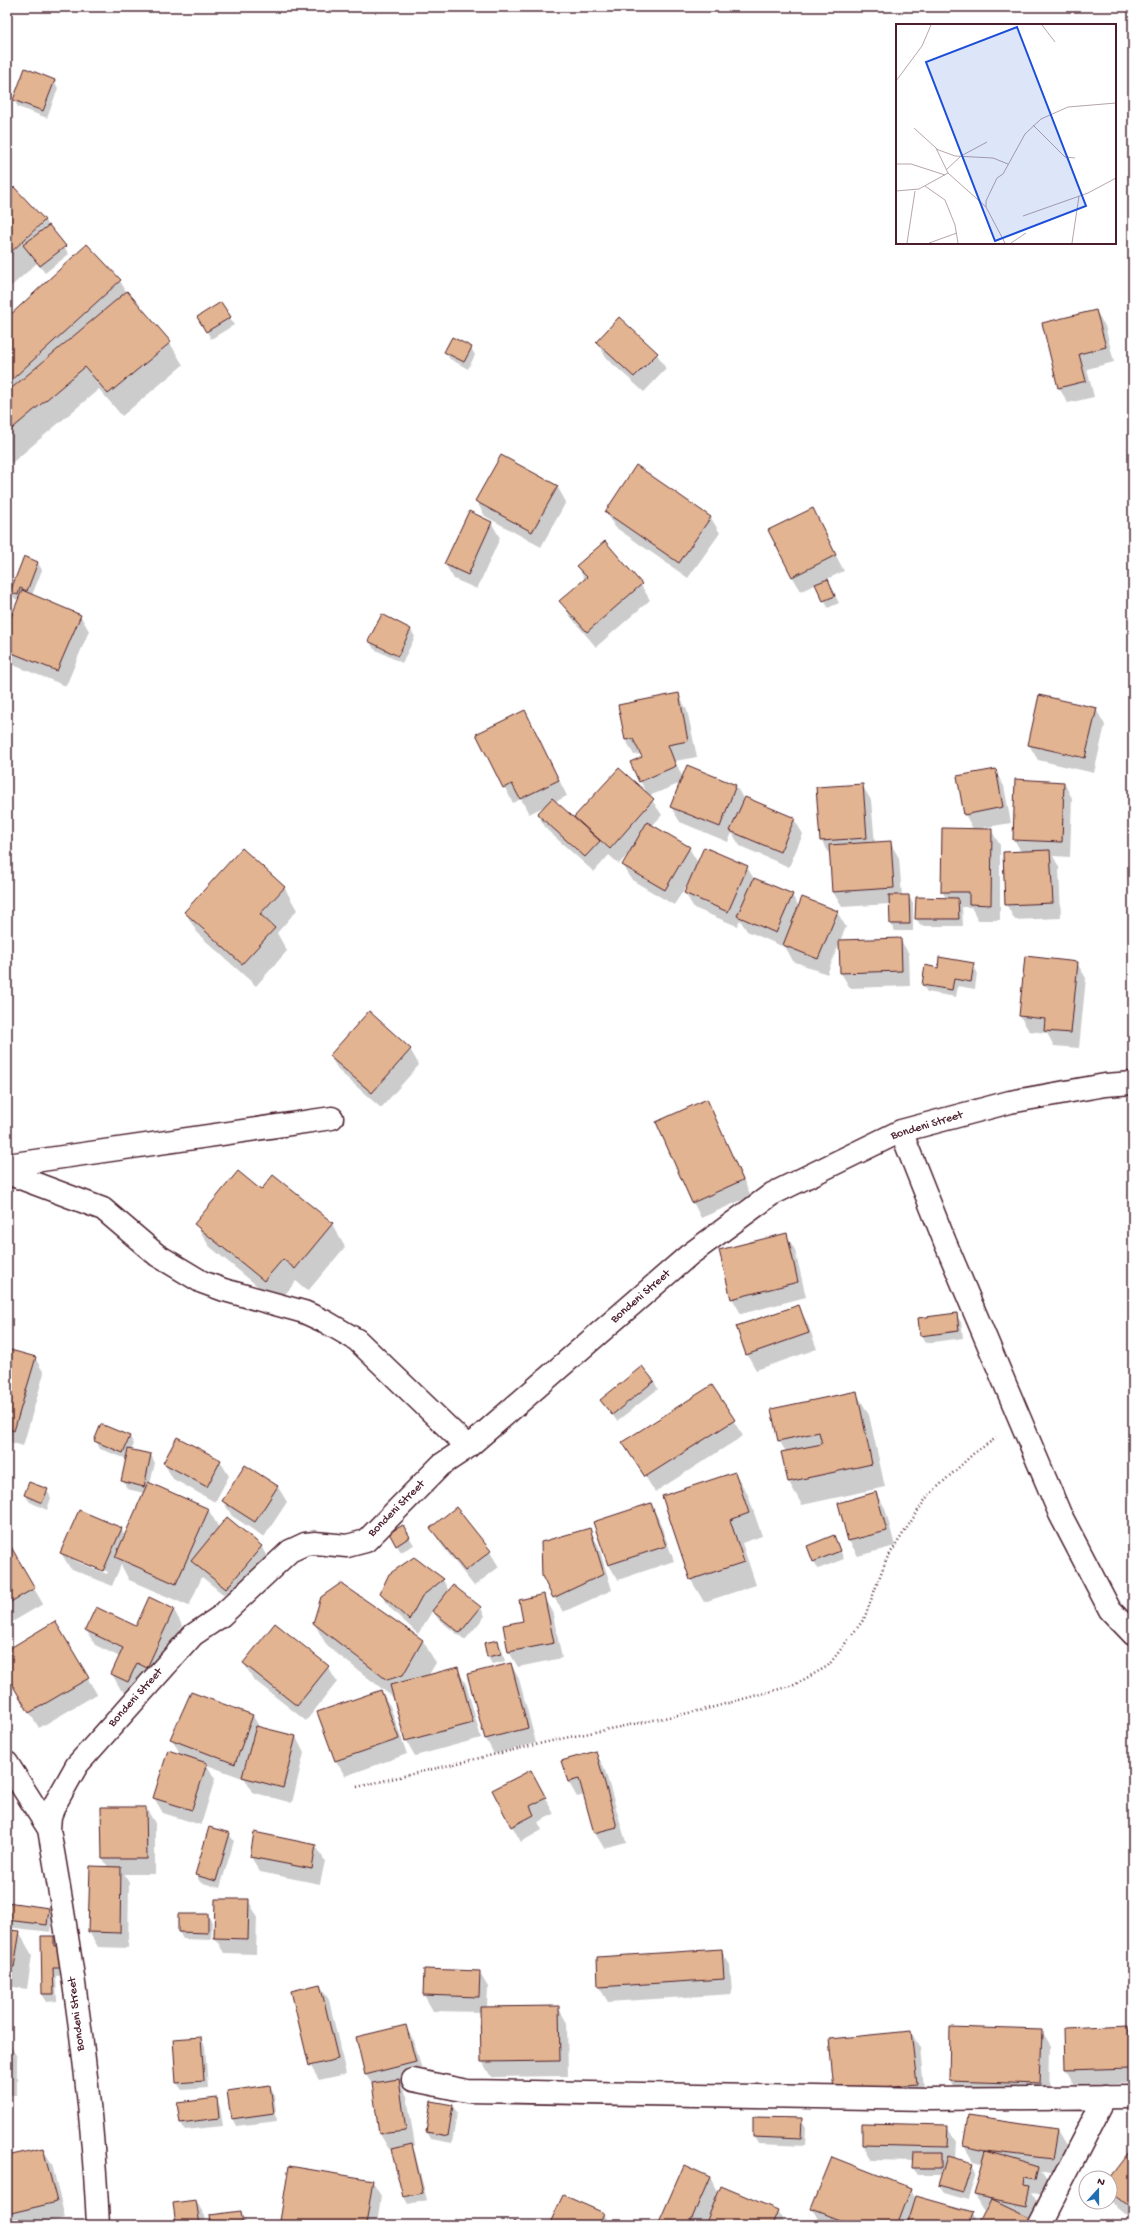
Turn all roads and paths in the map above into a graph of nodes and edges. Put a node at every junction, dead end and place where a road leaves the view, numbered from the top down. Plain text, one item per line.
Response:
1 (1133, 1083) edge
2 (332, 1118) dead end
3 (901, 1131) junction
4 (7, 1165) edge
5 (7, 1173) edge
6 (1021, 1421) junction
7 (468, 1447) junction
8 (1133, 1634) edge
9 (7, 1763) edge
10 (357, 1787) dead end
11 (49, 1829) junction
12 (413, 2080) dead end
13 (1105, 2097) junction
14 (1133, 2097) edge
15 (98, 2225) edge
16 (1039, 2225) edge

1 - 3 street, Bondeni Street
2 - 4 street
3 - 6 street
3 - 7 street, Bondeni Street
5 - 7 street
6 - 8 street
6 - 10 path
7 - 11 street, Bondeni Street
9 - 11 street
11 - 15 street, Bondeni Street
12 - 13 street
13 - 14 street
13 - 16 street

